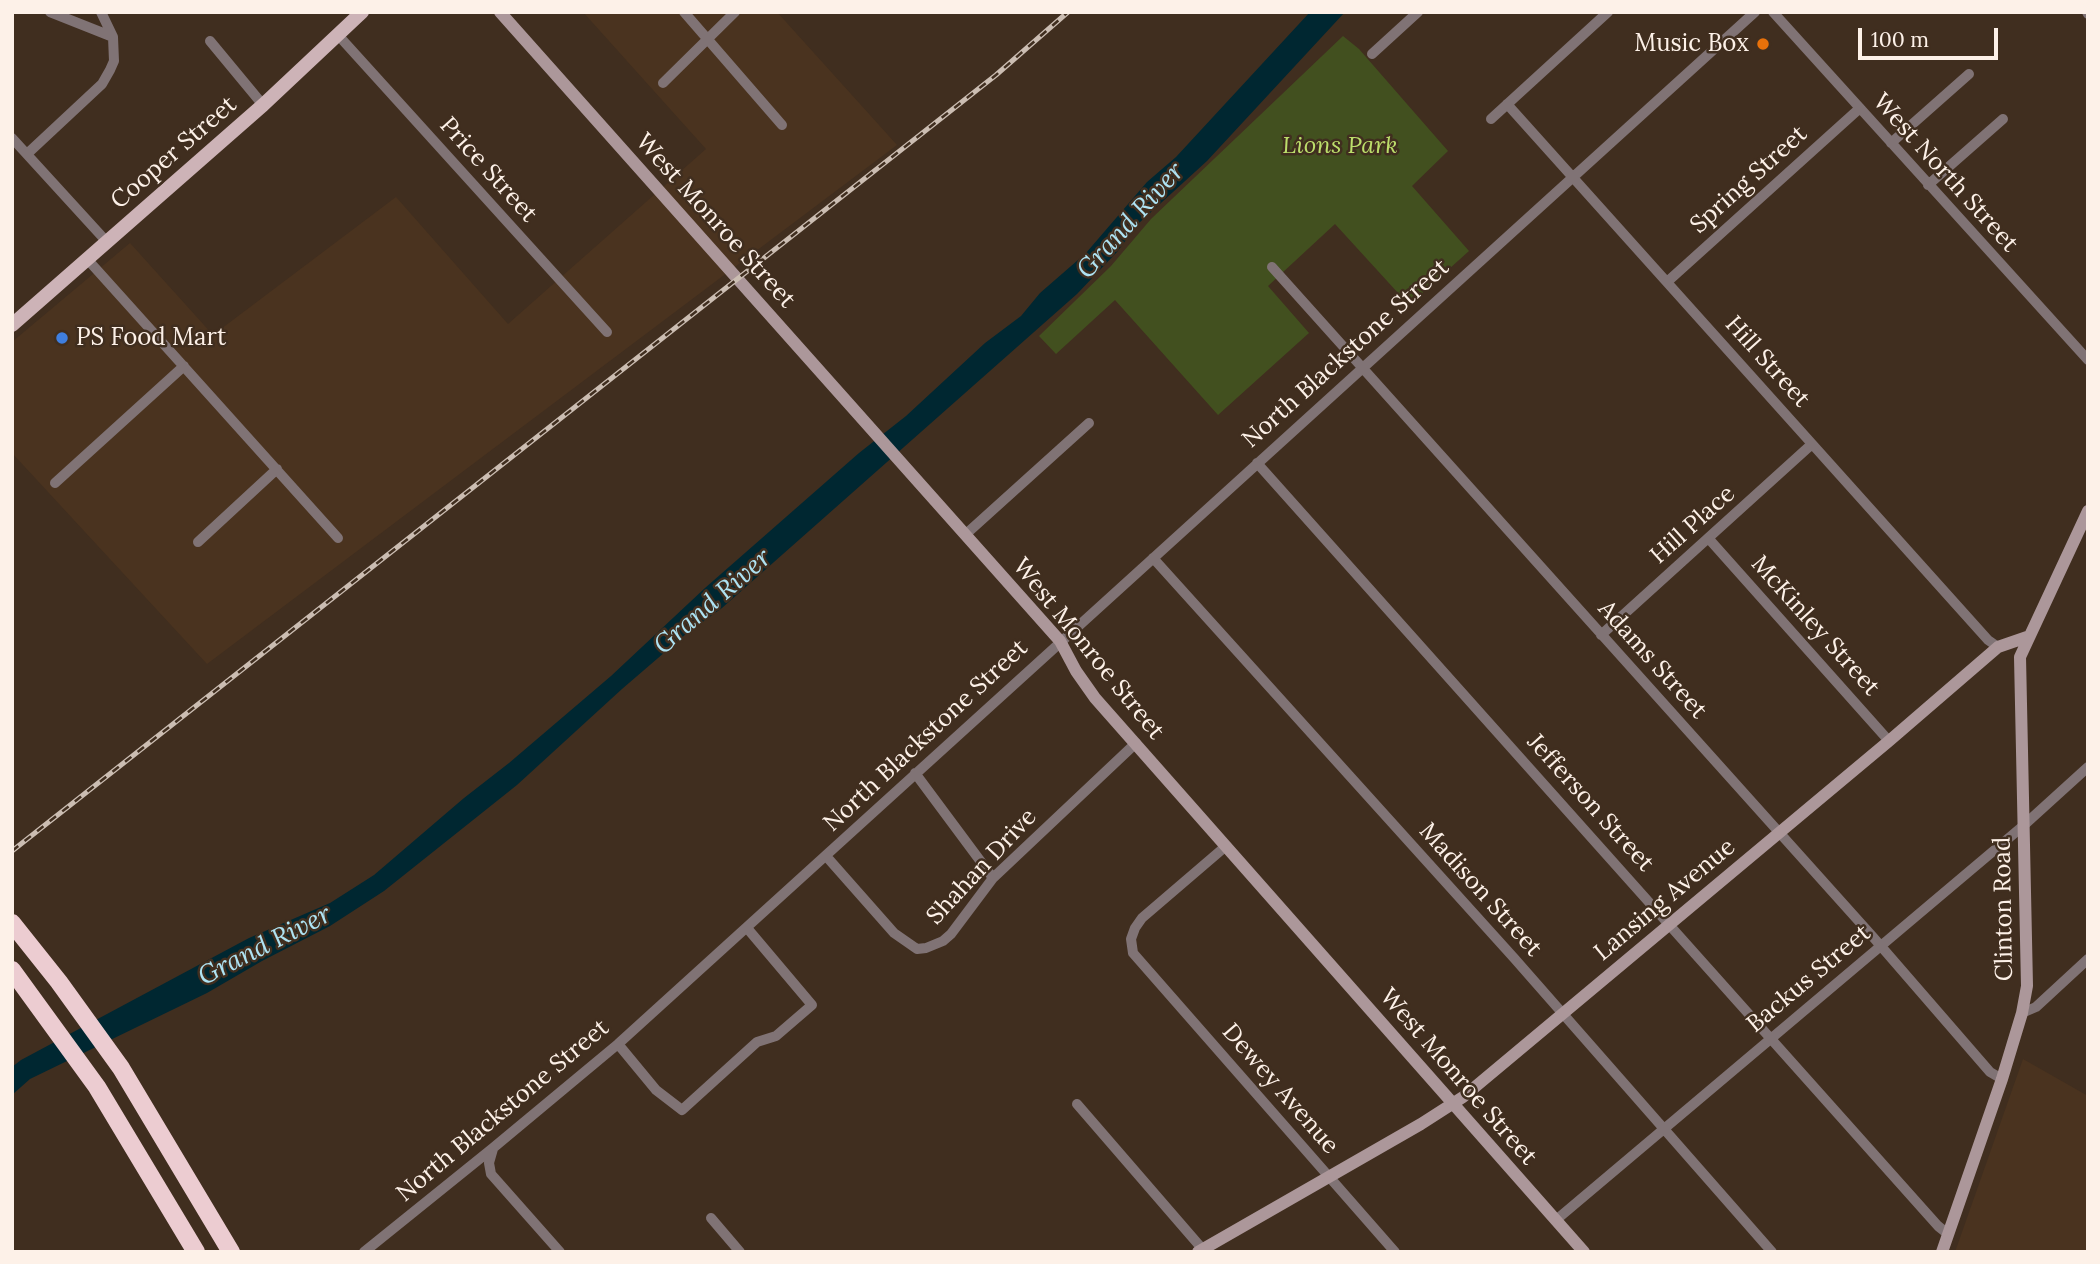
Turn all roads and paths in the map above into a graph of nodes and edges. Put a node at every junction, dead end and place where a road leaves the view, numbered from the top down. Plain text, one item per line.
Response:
1 (50, 12) edge
2 (101, 12) edge
3 (362, 12) edge
4 (500, 12) edge
5 (684, 12) edge
6 (735, 12) edge
7 (1418, 12) edge
8 (1608, 12) edge
9 (1755, 12) edge
10 (1773, 12) edge
11 (338, 36) junction
12 (113, 37) junction
13 (707, 37) junction
14 (210, 41) dead end
15 (1372, 54) dead end
16 (1969, 74) dead end
17 (663, 83) dead end
18 (1507, 104) junction
19 (263, 105) junction
20 (1860, 108) junction
21 (1491, 119) dead end
22 (2003, 119) dead end
23 (782, 125) dead end
24 (12, 138) edge
25 (1891, 143) junction
26 (27, 154) junction
27 (1573, 178) junction
28 (1928, 185) junction
29 (107, 242) junction
30 (88, 260) junction
31 (1272, 267) dead end
32 (1667, 282) junction
33 (12, 325) edge
34 (607, 332) dead end
35 (2088, 360) edge
36 (184, 366) junction
37 (1362, 369) junction
38 (1089, 422) dead end
39 (1812, 444) junction
40 (1256, 463) junction
41 (277, 469) junction
42 (55, 483) dead end
43 (2088, 511) edge
44 (966, 534) junction
45 (338, 538) dead end
46 (1709, 539) junction
47 (198, 542) dead end
48 (1153, 558) junction
49 (1601, 635) junction
50 (2027, 637) junction
51 (1060, 641) junction
52 (1998, 646) junction
53 (1889, 741) junction
54 (1136, 743) junction
55 (2088, 767) edge
56 (915, 773) junction
57 (2023, 826) junction
58 (1779, 833) junction
59 (1226, 846) junction
60 (827, 856) junction
61 (993, 878) junction
62 (12, 923) edge
63 (1670, 923) junction
64 (747, 928) junction
65 (1881, 947) junction
66 (2088, 959) edge
67 (12, 970) edge
68 (2022, 1013) junction
69 (1562, 1014) junction
70 (1771, 1038) junction
71 (618, 1044) junction
72 (2002, 1079) junction
73 (1452, 1102) junction
74 (1077, 1104) dead end
75 (1663, 1129) junction
76 (493, 1149) junction
77 (1330, 1177) junction
78 (711, 1218) dead end
79 (1556, 1220) junction
80 (1948, 1234) junction
81 (1202, 1251) edge
82 (196, 1252) edge
83 (231, 1252) edge
84 (364, 1252) edge
85 (560, 1252) edge
86 (740, 1252) edge
87 (1395, 1252) edge
88 (1584, 1252) edge
89 (1772, 1252) edge
90 (1942, 1252) edge

1 - 12 street
2 - 12 street
3 - 11 main road, Cooper Street
4 - 44 main road, West Monroe Street
5 - 13 street
6 - 13 street
7 - 15 street
8 - 18 street
9 - 27 street, North Blackstone Street
10 - 20 street, West North Street
11 - 19 main road, Cooper Street
11 - 34 street, Price Street
12 - 26 street
13 - 17 street
13 - 23 street
14 - 19 street
16 - 25 street
18 - 21 street
18 - 27 street, Hill Street
19 - 29 main road, Cooper Street
20 - 25 street, West North Street
20 - 32 street, Spring Street
22 - 28 street
24 - 26 street
25 - 28 street, West North Street
26 - 29 street
27 - 32 street, Hill Street
27 - 37 street, North Blackstone Street
28 - 35 street, West North Street
29 - 30 main road, Cooper Street
30 - 33 main road, Cooper Street
30 - 36 street
31 - 37 street, Adams Street
32 - 39 street, Hill Street
36 - 41 street
36 - 42 street
37 - 40 street, North Blackstone Street
37 - 49 street, Adams Street
38 - 44 street
39 - 46 street, Hill Place
39 - 52 street, Hill Street
40 - 48 street, North Blackstone Street
40 - 63 street, Jefferson Street
41 - 45 street
41 - 47 street
43 - 50 main road
44 - 51 main road, West Monroe Street
46 - 49 street, Hill Place
46 - 53 street, McKinley Street
48 - 51 street, North Blackstone Street
48 - 69 street, Madison Street
49 - 58 street, Adams Street
50 - 52 main road, Lansing Avenue
50 - 57 main road, Clinton Road
51 - 54 main road, West Monroe Street
51 - 56 street, North Blackstone Street
52 - 53 main road, Lansing Avenue
53 - 58 main road, Lansing Avenue
54 - 59 main road, West Monroe Street
54 - 61 street, Shahan Drive
55 - 57 street, Backus Street
56 - 60 street, North Blackstone Street
56 - 61 street
57 - 65 street, Backus Street
57 - 68 main road, Clinton Road
58 - 63 main road, Lansing Avenue
58 - 65 street, Adams Street
59 - 73 main road, West Monroe Street
59 - 77 street, Dewey Avenue
60 - 61 street, Shahan Drive
60 - 64 street, North Blackstone Street
62 - 83 highway
63 - 69 main road, Lansing Avenue
63 - 70 street, Jefferson Street
64 - 71 street, North Blackstone Street
64 - 71 street
65 - 70 street, Backus Street
65 - 72 street, Adams Street
66 - 68 street
67 - 82 highway
68 - 72 main road, Clinton Road
69 - 73 main road, Lansing Avenue
69 - 75 street, Madison Street
70 - 75 street, Backus Street
70 - 80 street, Jefferson Street
71 - 76 street, North Blackstone Street
72 - 80 main road, Clinton Road
73 - 77 main road, Lansing Avenue
73 - 79 main road, West Monroe Street
74 - 81 street
75 - 79 street, Backus Street
75 - 89 street, Madison Street
76 - 84 street, North Blackstone Street
76 - 85 street
77 - 81 main road, Lansing Avenue
77 - 87 street, Dewey Avenue
78 - 86 street
79 - 88 main road, West Monroe Street
80 - 90 main road, Clinton Road

